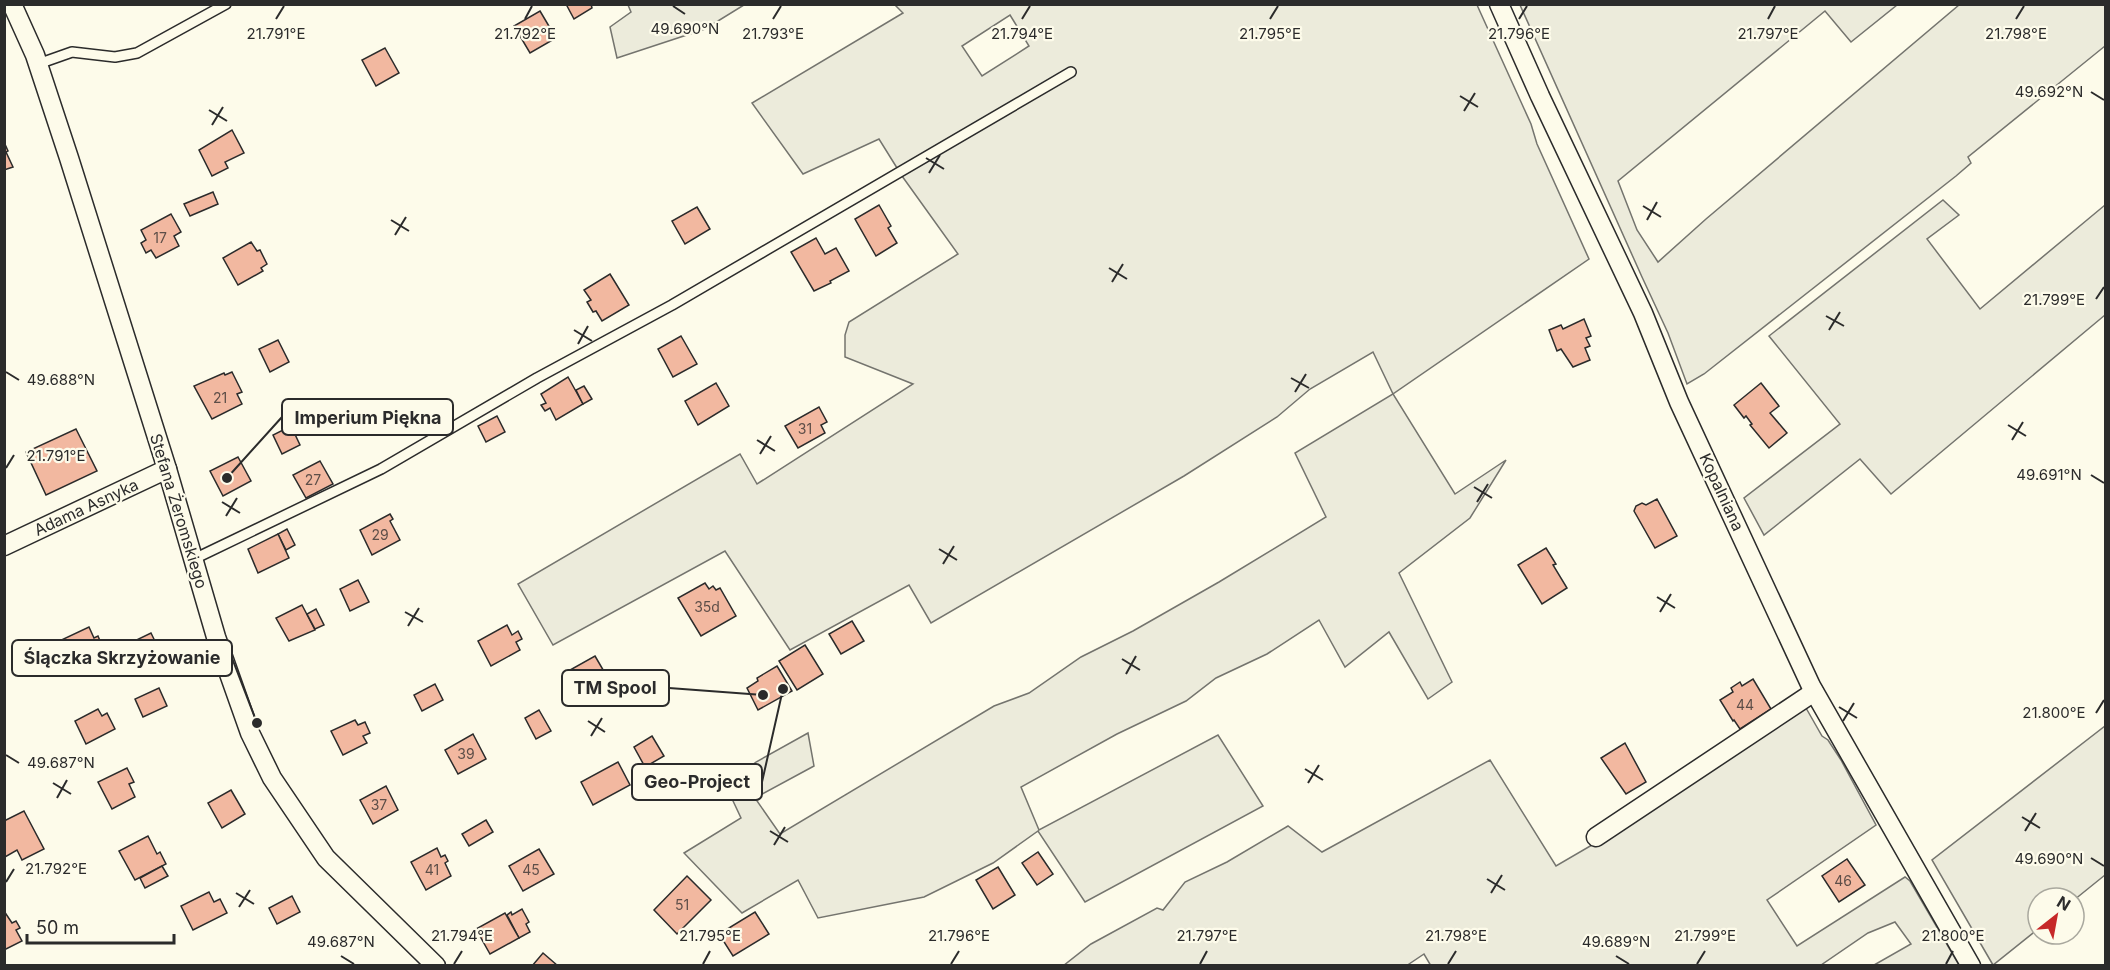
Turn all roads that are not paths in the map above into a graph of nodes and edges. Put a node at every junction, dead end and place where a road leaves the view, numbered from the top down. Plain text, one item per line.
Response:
1 (12, 4) edge
2 (226, 4) edge
3 (1499, 4) edge
4 (38, 64) junction
5 (1071, 72) dead end
6 (167, 469) junction
7 (4, 546) edge
8 (194, 559) junction
9 (1814, 692) junction
10 (1596, 837) dead end
11 (436, 966) edge
12 (1971, 966) edge

1 - 4 street, Stefana Żeromskiego
2 - 4 lane
3 - 9 street, Kopalniana
4 - 6 street, Stefana Żeromskiego
5 - 8 lane
6 - 7 street, Adama Asnyka
6 - 8 street, Stefana Żeromskiego
8 - 11 street, Stefana Żeromskiego
9 - 10 street
9 - 12 street, Kopalniana

